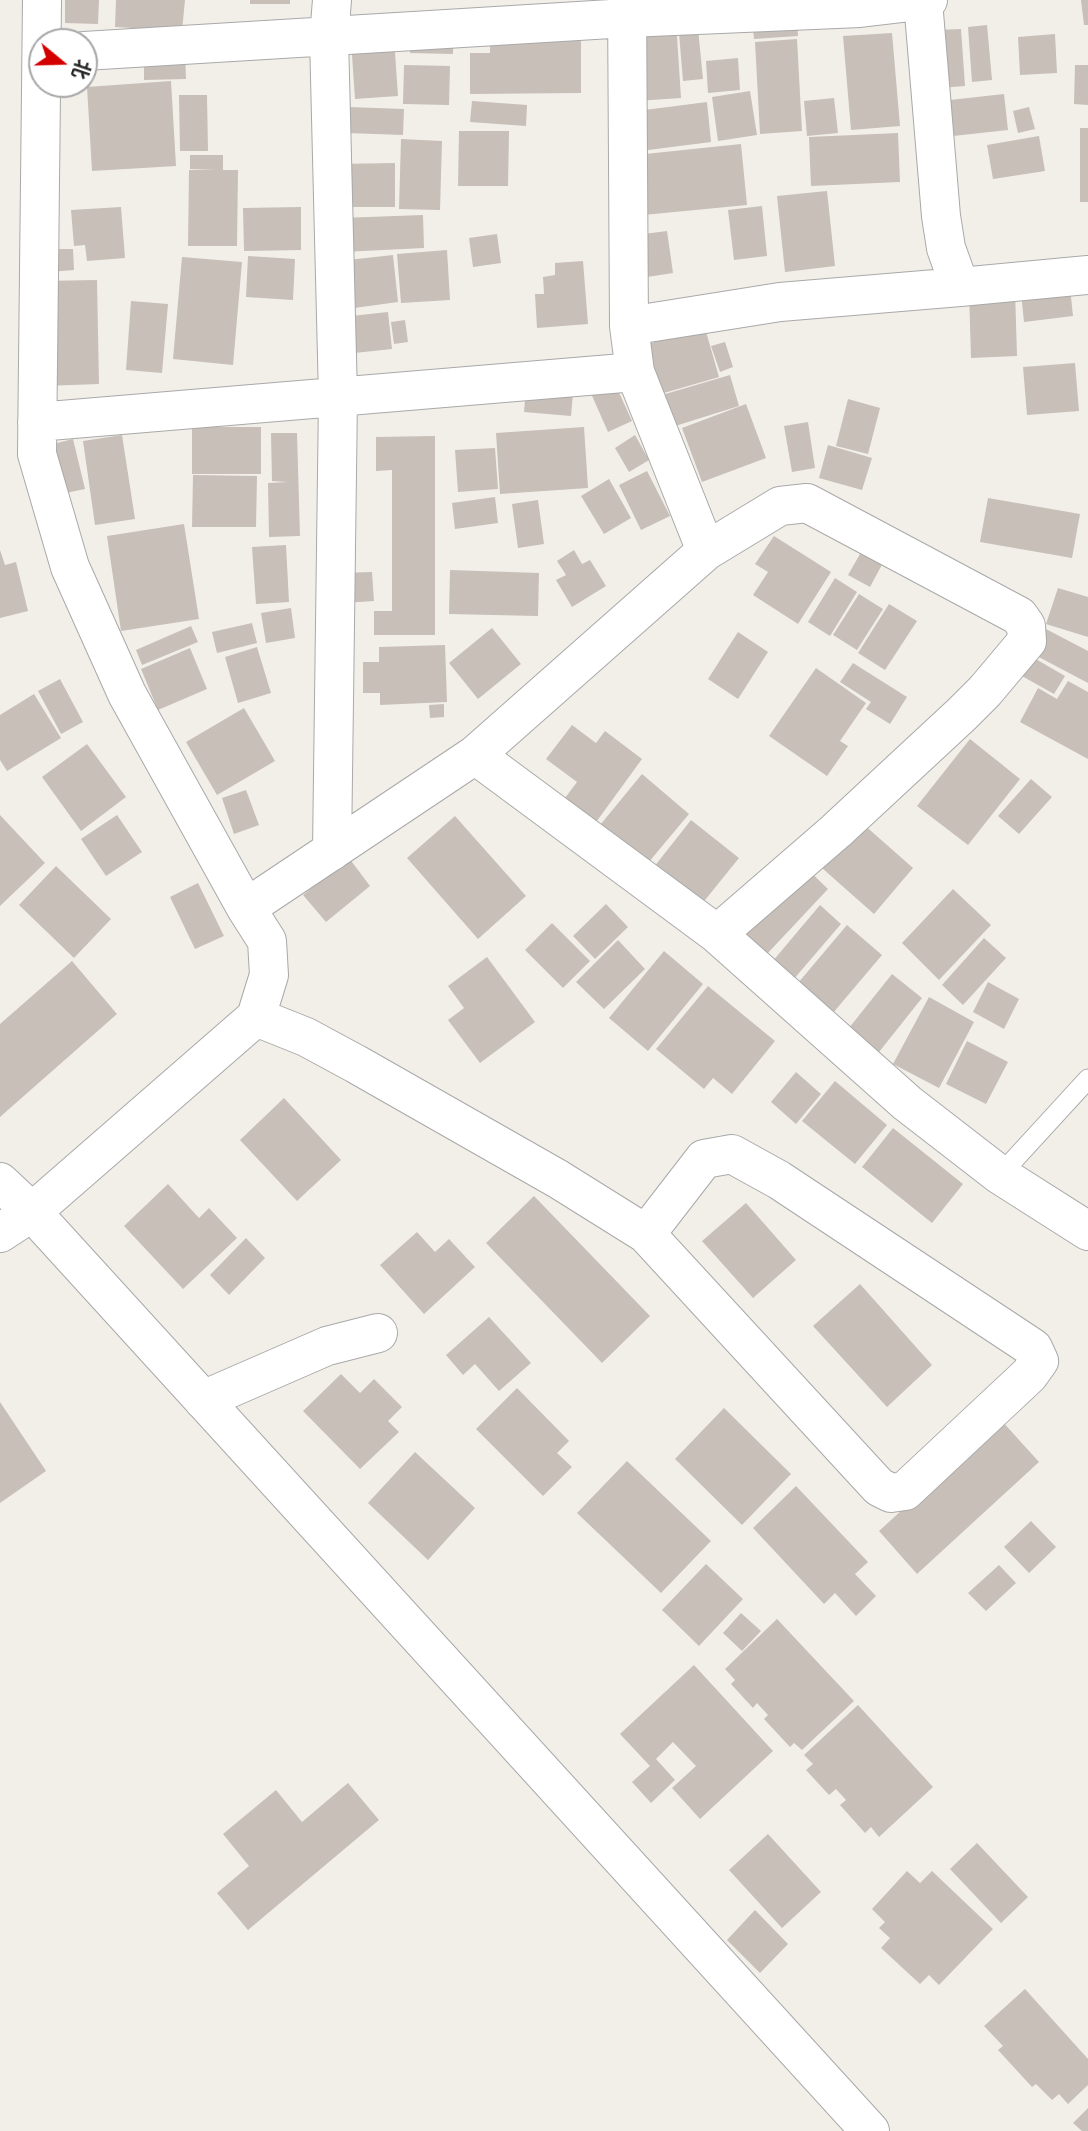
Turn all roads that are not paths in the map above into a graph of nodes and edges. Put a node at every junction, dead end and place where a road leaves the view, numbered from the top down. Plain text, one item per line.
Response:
1 (42, 0) edge
2 (925, 0) edge
3 (627, 9) edge
4 (331, 18) edge
5 (42, 28) edge
6 (98, 49) edge
7 (41, 98) edge
8 (1088, 275) edge
9 (960, 287) junction
10 (629, 326) junction
11 (635, 372) junction
12 (338, 397) junction
13 (37, 422) junction
14 (706, 551) junction
15 (475, 755) junction
16 (332, 851) junction
17 (246, 908) junction
18 (717, 934) junction
19 (256, 1017) junction
20 (1088, 1079) edge
21 (1000, 1175) junction
22 (0, 1182) edge
23 (32, 1212) junction
24 (1088, 1231) edge
25 (0, 1233) edge
26 (646, 1234) junction
27 (378, 1333) dead end
28 (203, 1400) junction
29 (870, 2131) edge

1 - 5 street
2 - 3 street
2 - 9 street
3 - 4 street
3 - 10 street
4 - 6 street
4 - 12 street
7 - 13 street
8 - 9 street
9 - 10 street
10 - 11 street
11 - 12 street
11 - 14 street
12 - 13 street
12 - 16 street
13 - 17 street
14 - 15 street
14 - 18 street
15 - 16 street
15 - 18 street
16 - 17 street
17 - 19 street
18 - 21 street
19 - 23 street
19 - 26 street
20 - 21 lane
21 - 24 street
22 - 23 street
23 - 25 street
23 - 28 street
26 - 26 street
27 - 28 street
28 - 29 street

